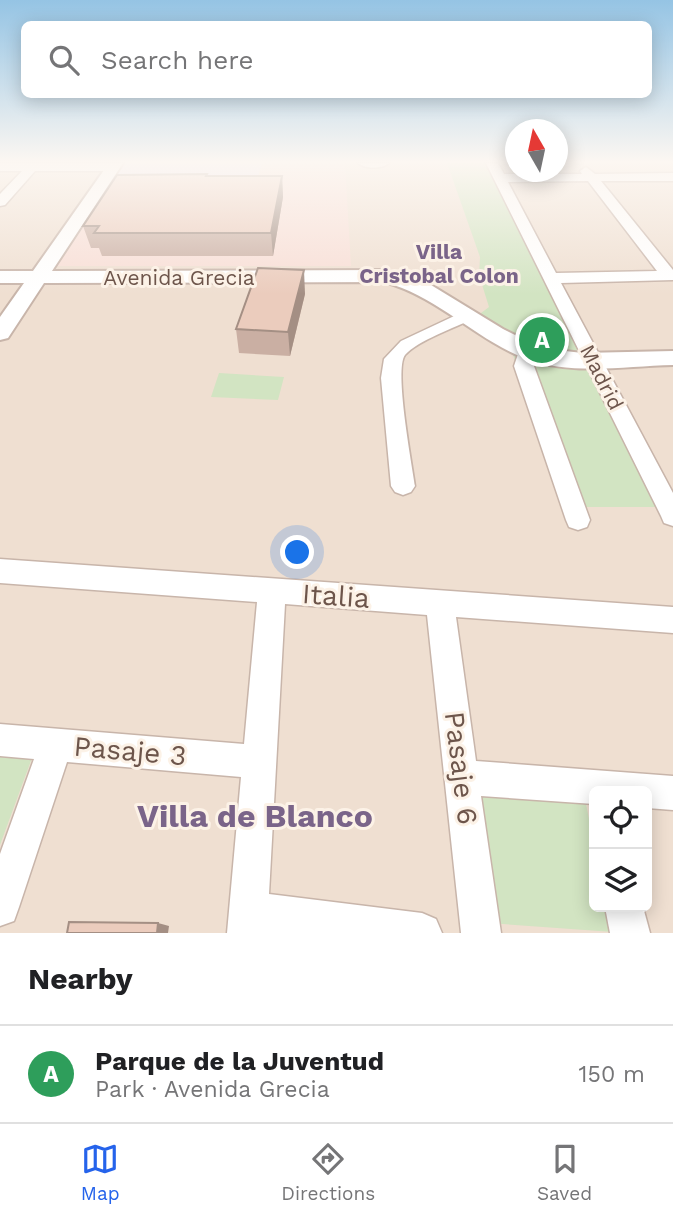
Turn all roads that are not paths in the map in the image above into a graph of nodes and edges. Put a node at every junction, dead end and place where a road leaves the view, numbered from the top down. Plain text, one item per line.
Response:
1 (86, 207) edge
2 (514, 207) edge
3 (615, 207) edge
4 (671, 275) edge
5 (0, 277) edge
6 (38, 277) junction
7 (551, 278) junction
8 (467, 315) junction
9 (0, 333) edge
10 (528, 351) junction
11 (673, 358) edge
12 (592, 359) junction
13 (403, 486) dead end
14 (673, 516) edge
15 (578, 520) dead end
16 (3, 577) edge
17 (272, 591) junction
18 (440, 604) junction
19 (673, 620) edge
20 (0, 740) edge
21 (56, 745) junction
22 (259, 762) junction
23 (461, 777) junction
24 (589, 790) edge
25 (652, 791) edge
26 (673, 793) edge
27 (1, 901) edge
28 (625, 912) edge
29 (248, 922) edge
30 (422, 933) edge
31 (481, 933) edge
32 (631, 933) edge

1 - 6 street
2 - 7 street, Madrid
3 - 4 street
4 - 7 street
5 - 6 street, Avenida Grecia
6 - 8 street, Avenida Grecia
6 - 9 street
7 - 12 street, Madrid
8 - 10 street, Avenida Grecia
8 - 13 street
10 - 12 street, Avenida Grecia
10 - 15 street
11 - 12 street, Avenida Grecia
12 - 14 street, Madrid
16 - 17 street, Italia
17 - 18 street, Italia
17 - 22 street
18 - 19 street, Italia
18 - 23 street, Pasaje 6
20 - 21 street, Pasaje 3
21 - 22 street, Pasaje 3
21 - 27 street
22 - 29 street
23 - 24 street
23 - 31 street, Pasaje 6
25 - 26 street
28 - 32 street
29 - 30 street

